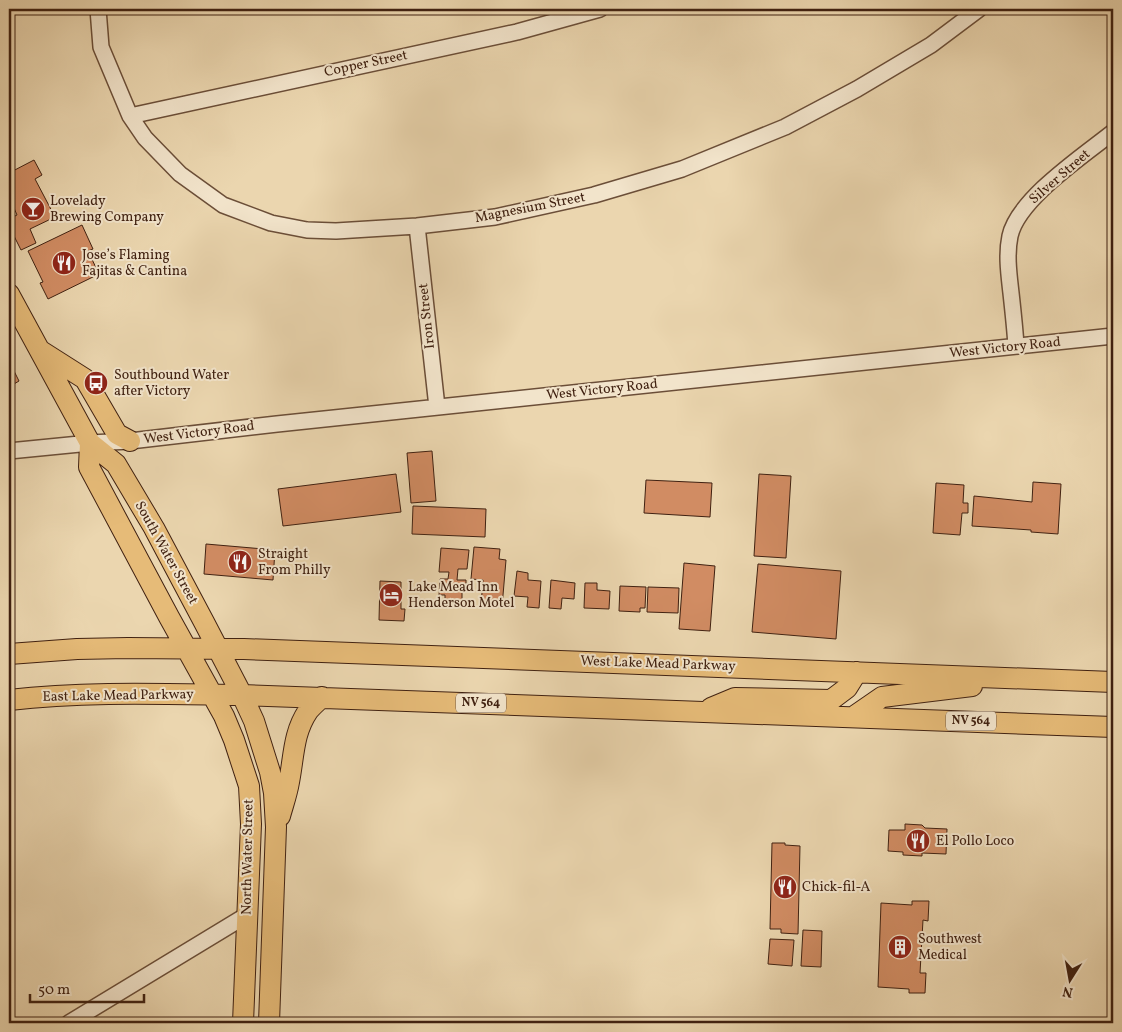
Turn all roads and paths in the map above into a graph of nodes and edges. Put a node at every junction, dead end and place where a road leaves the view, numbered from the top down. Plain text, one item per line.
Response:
1 (98, 9) edge
2 (600, 9) edge
3 (979, 9) edge
4 (130, 116) junction
5 (1113, 132) edge
6 (418, 226) junction
7 (9, 294) edge
8 (1113, 336) edge
9 (1016, 346) junction
10 (39, 350) junction
11 (437, 407) junction
12 (130, 441) junction
13 (90, 443) junction
14 (9, 451) edge
15 (202, 649) junction
16 (9, 654) edge
17 (199, 671) joint
18 (230, 672) joint
19 (857, 672) junction
20 (1037, 679) junction
21 (1113, 682) edge
22 (227, 694) junction
23 (322, 697) junction
24 (9, 700) edge
25 (702, 711) junction
26 (853, 717) junction
27 (1113, 726) edge
28 (276, 827) junction
29 (247, 915) junction
30 (69, 1023) edge
31 (243, 1023) edge
32 (269, 1023) edge

1 - 4 street, Magnesium Street
2 - 4 street, Copper Street
3 - 6 street, Magnesium Street
4 - 6 street, Magnesium Street
5 - 9 street, Silver Street
6 - 11 street, Iron Street
7 - 10 main road, South Water Street
8 - 9 street, West Victory Road
9 - 11 street, West Victory Road
10 - 12 main road
10 - 13 main road, South Water Street
11 - 12 street, West Victory Road
12 - 13 street, West Victory Road
13 - 14 street, West Victory Road
13 - 15 main road, South Water Street
13 - 15 main road, South Water Street
15 - 16 main road
15 - 17 main road, South Water Street
15 - 18 main road, South Water Street
15 - 19 main road, West Lake Mead Parkway
17 - 22 main road, North Water Street
18 - 22 main road, North Water Street
19 - 20 main road, West Lake Mead Parkway
19 - 25 main road
20 - 21 main road, West Lake Mead Parkway
20 - 26 main road
22 - 23 main road, NV 564
22 - 24 main road, East Lake Mead Parkway / NV 564
22 - 28 main road, North Water Street
22 - 29 main road, North Water Street
23 - 25 main road, NV 564
23 - 28 main road
25 - 26 main road, NV 564
26 - 27 main road, NV 564
28 - 32 main road, North Water Street
29 - 30 street
29 - 31 main road, North Water Street

